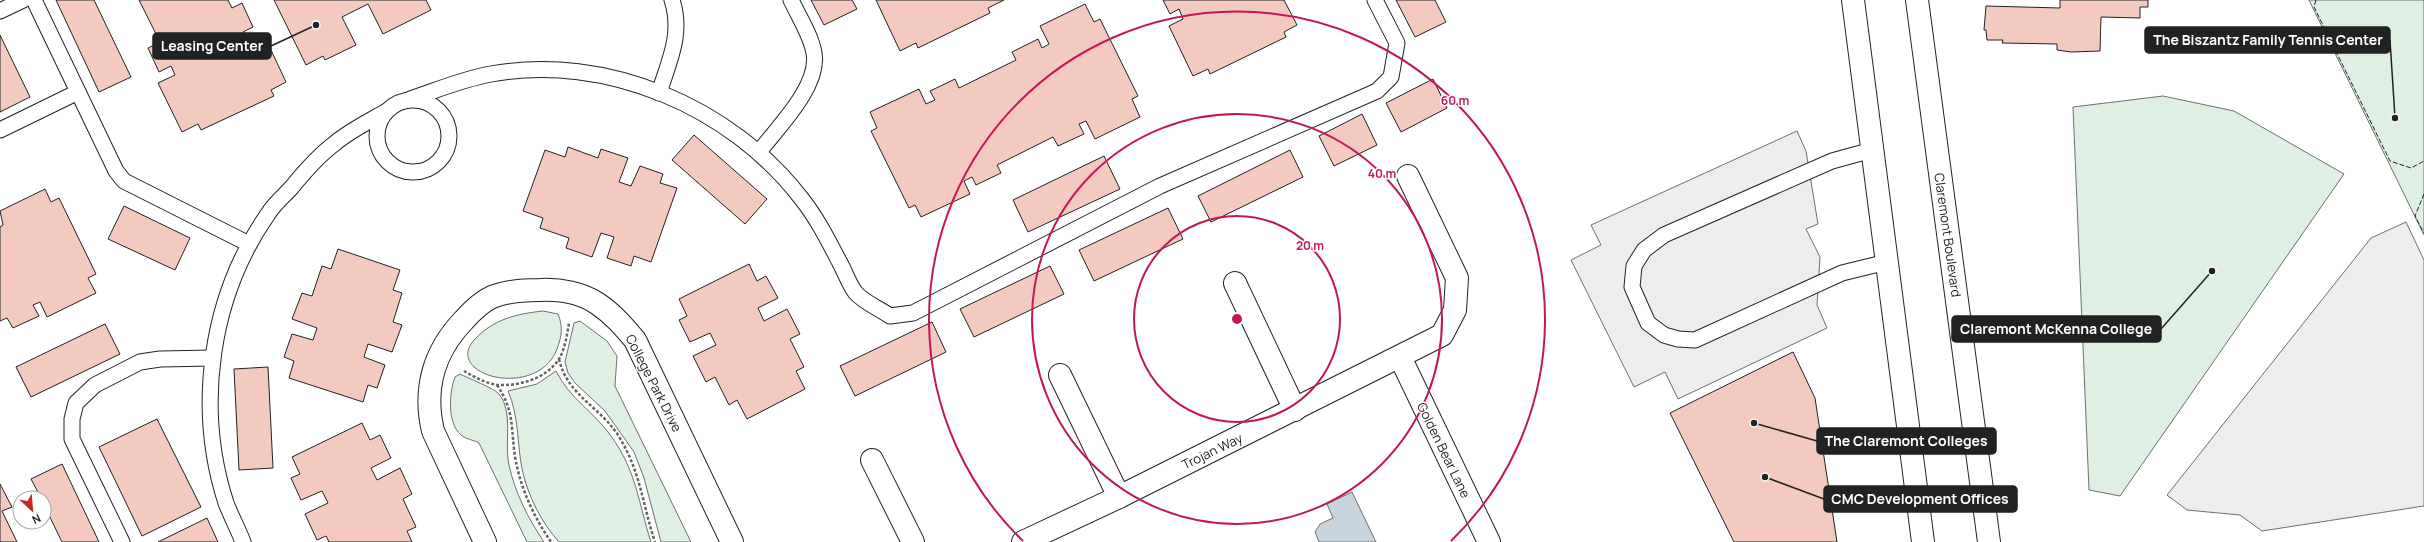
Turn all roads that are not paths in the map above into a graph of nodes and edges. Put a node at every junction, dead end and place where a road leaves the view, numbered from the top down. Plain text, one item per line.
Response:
1 (23, 0) edge
2 (34, 0) edge
3 (672, 0) edge
4 (791, 0) edge
5 (1375, 0) edge
6 (1853, 0) edge
7 (1917, 0) edge
8 (0, 11) edge
9 (78, 92) junction
10 (659, 93) junction
11 (410, 99) junction
12 (385, 112) junction
13 (0, 130) edge
14 (1872, 150) junction
15 (759, 152) junction
16 (1408, 176) dead end
17 (249, 244) junction
18 (1887, 262) junction
19 (1235, 283) dead end
20 (1400, 357) junction
21 (212, 358) junction
22 (1060, 375) dead end
23 (1295, 410) junction
24 (872, 460) dead end
25 (1119, 497) junction
26 (122, 542) edge
27 (243, 542) edge
28 (485, 542) edge
29 (732, 542) edge
30 (913, 542) edge
31 (1023, 542) edge
32 (1489, 542) edge
33 (1922, 542) edge
34 (1989, 542) edge

1 - 8 lane
2 - 9 lane
3 - 10 lane
4 - 15 lane
5 - 15 lane
6 - 14 street
7 - 34 street, Claremont Boulevard
9 - 13 lane
9 - 17 lane
10 - 11 lane
10 - 15 lane
11 - 12 lane
11 - 12 lane
12 - 17 lane
14 - 18 street
14 - 18 lane
16 - 20 street, Trojan Way
17 - 21 lane
18 - 33 street
19 - 23 street
20 - 23 street, Trojan Way
20 - 32 street, Golden Bear Lane
21 - 26 lane
21 - 27 lane
22 - 25 street
23 - 25 street, Trojan Way
24 - 30 street
25 - 31 street, Trojan Way
28 - 29 street, College Park Drive

